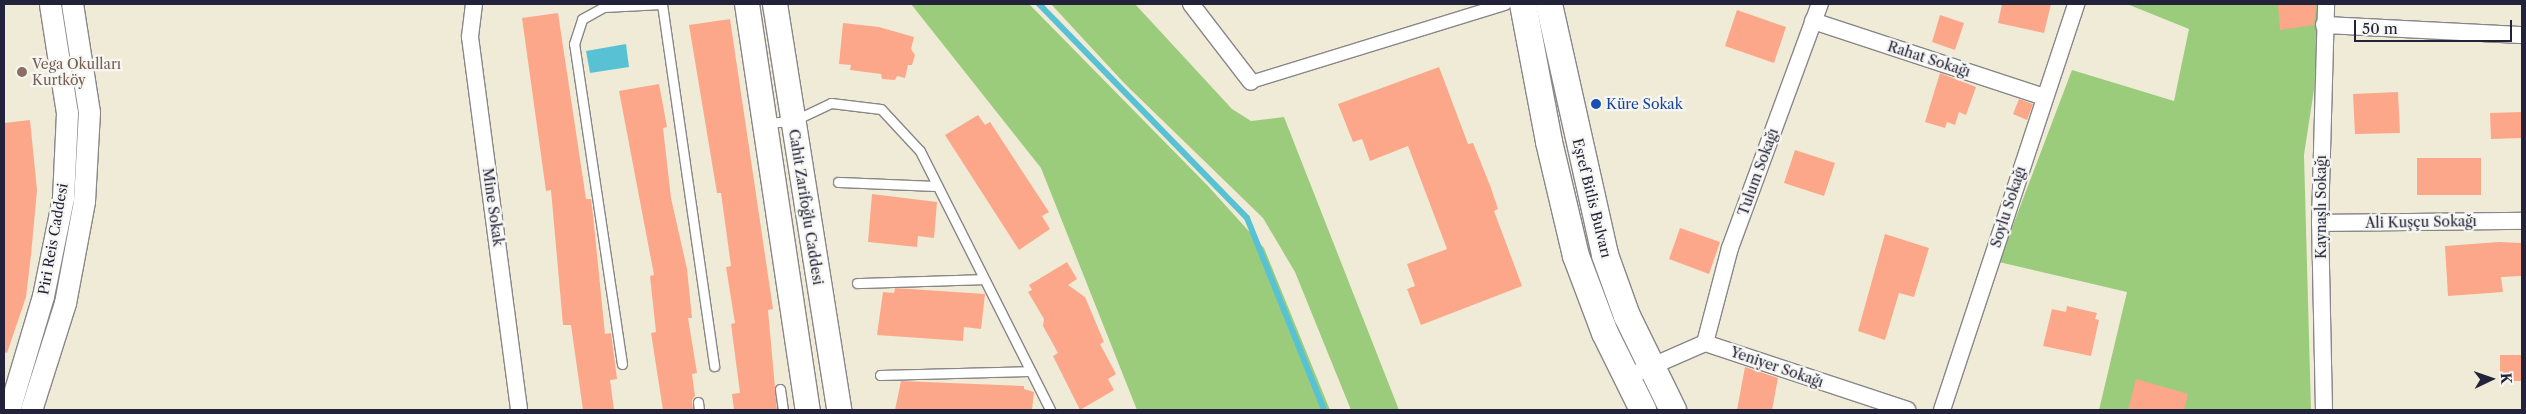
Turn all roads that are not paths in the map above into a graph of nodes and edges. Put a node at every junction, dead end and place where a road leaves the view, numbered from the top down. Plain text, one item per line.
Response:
1 (50, 4) edge
2 (72, 4) edge
3 (474, 4) edge
4 (662, 4) edge
5 (747, 4) edge
6 (775, 4) edge
7 (1191, 4) edge
8 (1505, 4) edge
9 (1523, 4) edge
10 (1549, 4) edge
11 (1820, 4) edge
12 (2076, 4) edge
13 (2326, 4) edge
14 (1813, 21) junction
15 (2324, 25) junction
16 (2522, 35) edge
17 (1251, 82) joint
18 (2044, 98) junction
19 (793, 122) junction
20 (764, 123) junction
21 (838, 182) dead end
22 (937, 186) junction
23 (2522, 221) edge
24 (2320, 223) junction
25 (983, 279) junction
26 (857, 283) dead end
27 (1704, 343) junction
28 (622, 364) dead end
29 (1649, 365) junction
30 (714, 366) dead end
31 (1028, 371) junction
32 (880, 375) dead end
33 (1625, 378) junction
34 (780, 389) dead end
35 (9, 410) edge
36 (31, 410) edge
37 (519, 410) edge
38 (784, 410) edge
39 (808, 410) edge
40 (839, 410) edge
41 (1050, 410) edge
42 (1642, 410) edge
43 (1673, 410) edge
44 (1906, 410) edge
45 (1942, 410) edge
46 (2324, 410) edge

1 - 35 street, Piri Reis Caddesi
2 - 36 street, Piri Reis Caddesi
3 - 37 street, Mine Sokak
4 - 28 lane
4 - 30 lane
5 - 20 main road, Cahit Zarifoğlu Caddesi
6 - 19 main road, Cahit Zarifoğlu Caddesi
7 - 17 street
8 - 17 street
9 - 33 main road, Eşref Bitlis Bulvarı
10 - 29 main road, Eşref Bitlis Bulvarı
11 - 14 street, Tulum Sokağı
12 - 18 street, Soylu Sokağı
13 - 15 street, Kaynaşlı Sokağı
14 - 18 street, Rahat Sokağı
14 - 27 street, Tulum Sokağı
15 - 16 street
15 - 24 street, Kaynaşlı Sokağı
18 - 45 street, Soylu Sokağı
19 - 20 lane
19 - 22 lane
19 - 40 main road, Cahit Zarifoğlu Caddesi
20 - 39 main road, Cahit Zarifoğlu Caddesi
21 - 22 lane
22 - 25 lane
23 - 24 street, Ali Kuşçu Sokağı
24 - 46 street, Kaynaşlı Sokağı
25 - 26 lane
25 - 31 lane
27 - 29 street
27 - 44 street, Yeniyer Sokağı
29 - 33 street
29 - 43 main road, Eşref Bitlis Bulvarı
31 - 32 lane
31 - 41 lane
33 - 42 main road, Eşref Bitlis Bulvarı
34 - 38 lane

